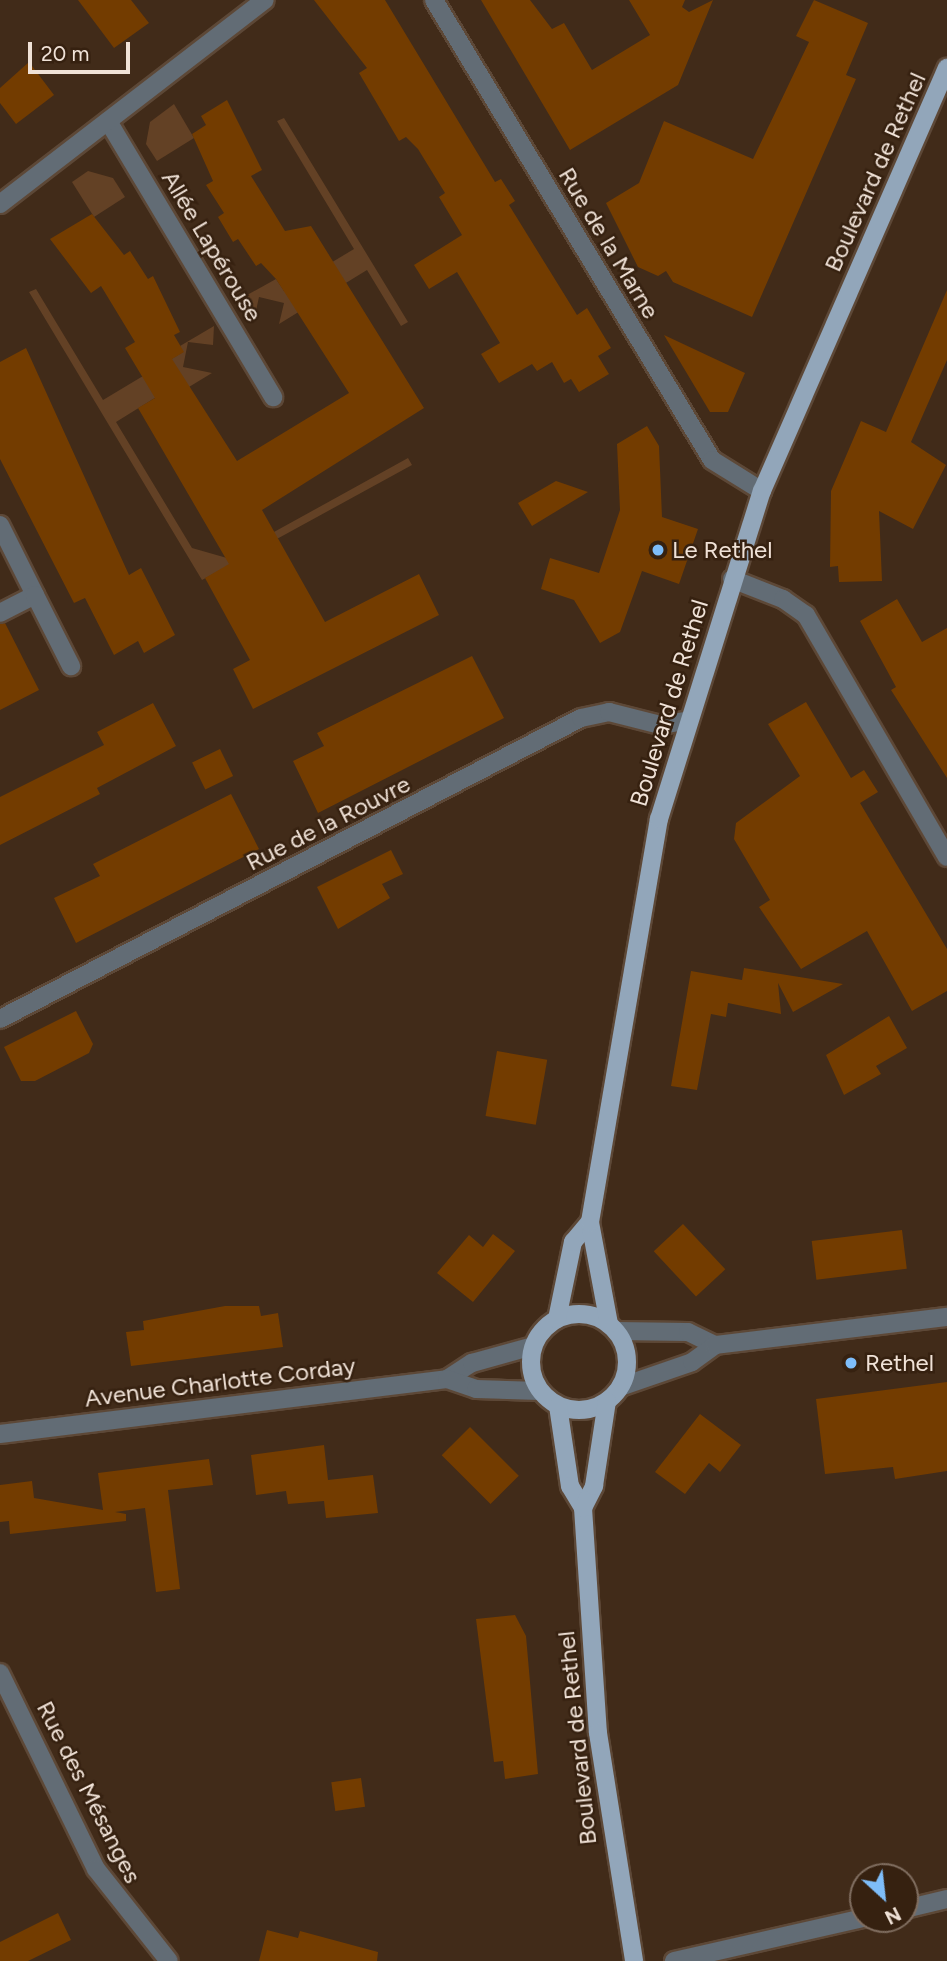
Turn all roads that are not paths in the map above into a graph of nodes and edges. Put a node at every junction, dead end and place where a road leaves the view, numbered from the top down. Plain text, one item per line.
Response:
1 (265, 0) edge
2 (434, 0) edge
3 (947, 68) edge
4 (108, 121) junction
5 (0, 204) edge
6 (273, 397) dead end
7 (762, 491) junction
8 (0, 525) edge
9 (732, 579) junction
10 (35, 595) junction
11 (0, 612) edge
12 (71, 666) dead end
13 (686, 721) junction
14 (947, 857) edge
15 (0, 1019) edge
16 (590, 1222) junction
17 (947, 1317) edge
18 (557, 1319) junction
19 (612, 1328) junction
20 (715, 1345) junction
21 (533, 1346) junction
22 (447, 1379) junction
23 (620, 1387) junction
24 (540, 1391) junction
25 (607, 1401) junction
26 (558, 1406) junction
27 (0, 1434) edge
28 (583, 1508) junction
29 (0, 1673) edge
30 (947, 1899) edge
31 (919, 1906) edge
32 (849, 1921) edge
33 (170, 1959) edge
34 (634, 1961) edge
35 (674, 1961) edge

1 - 4 street
2 - 7 street, Rue de la Marne
3 - 7 main road, Boulevard de Rethel
4 - 5 street
4 - 6 street, Allée Lapérouse
7 - 9 main road, Boulevard de Rethel
8 - 10 street
9 - 13 main road, Boulevard de Rethel
9 - 14 street
10 - 11 street
10 - 12 street
13 - 15 street, Rue de la Rouvre
13 - 16 main road, Boulevard de Rethel
16 - 18 main road, Boulevard de Rethel
16 - 19 main road, Boulevard de Rethel
17 - 20 street
18 - 19 main road
18 - 21 main road
19 - 20 street
19 - 23 main road
20 - 23 street
21 - 22 street, Avenue Charlotte Corday
21 - 24 main road
22 - 24 street, Avenue Charlotte Corday
22 - 27 street, Avenue Charlotte Corday
23 - 25 main road
24 - 26 main road
25 - 26 main road
25 - 28 main road, Boulevard de Rethel
26 - 28 main road, Boulevard de Rethel
28 - 34 main road, Boulevard de Rethel
29 - 33 street, Rue des Mésanges
30 - 31 street
32 - 35 street

